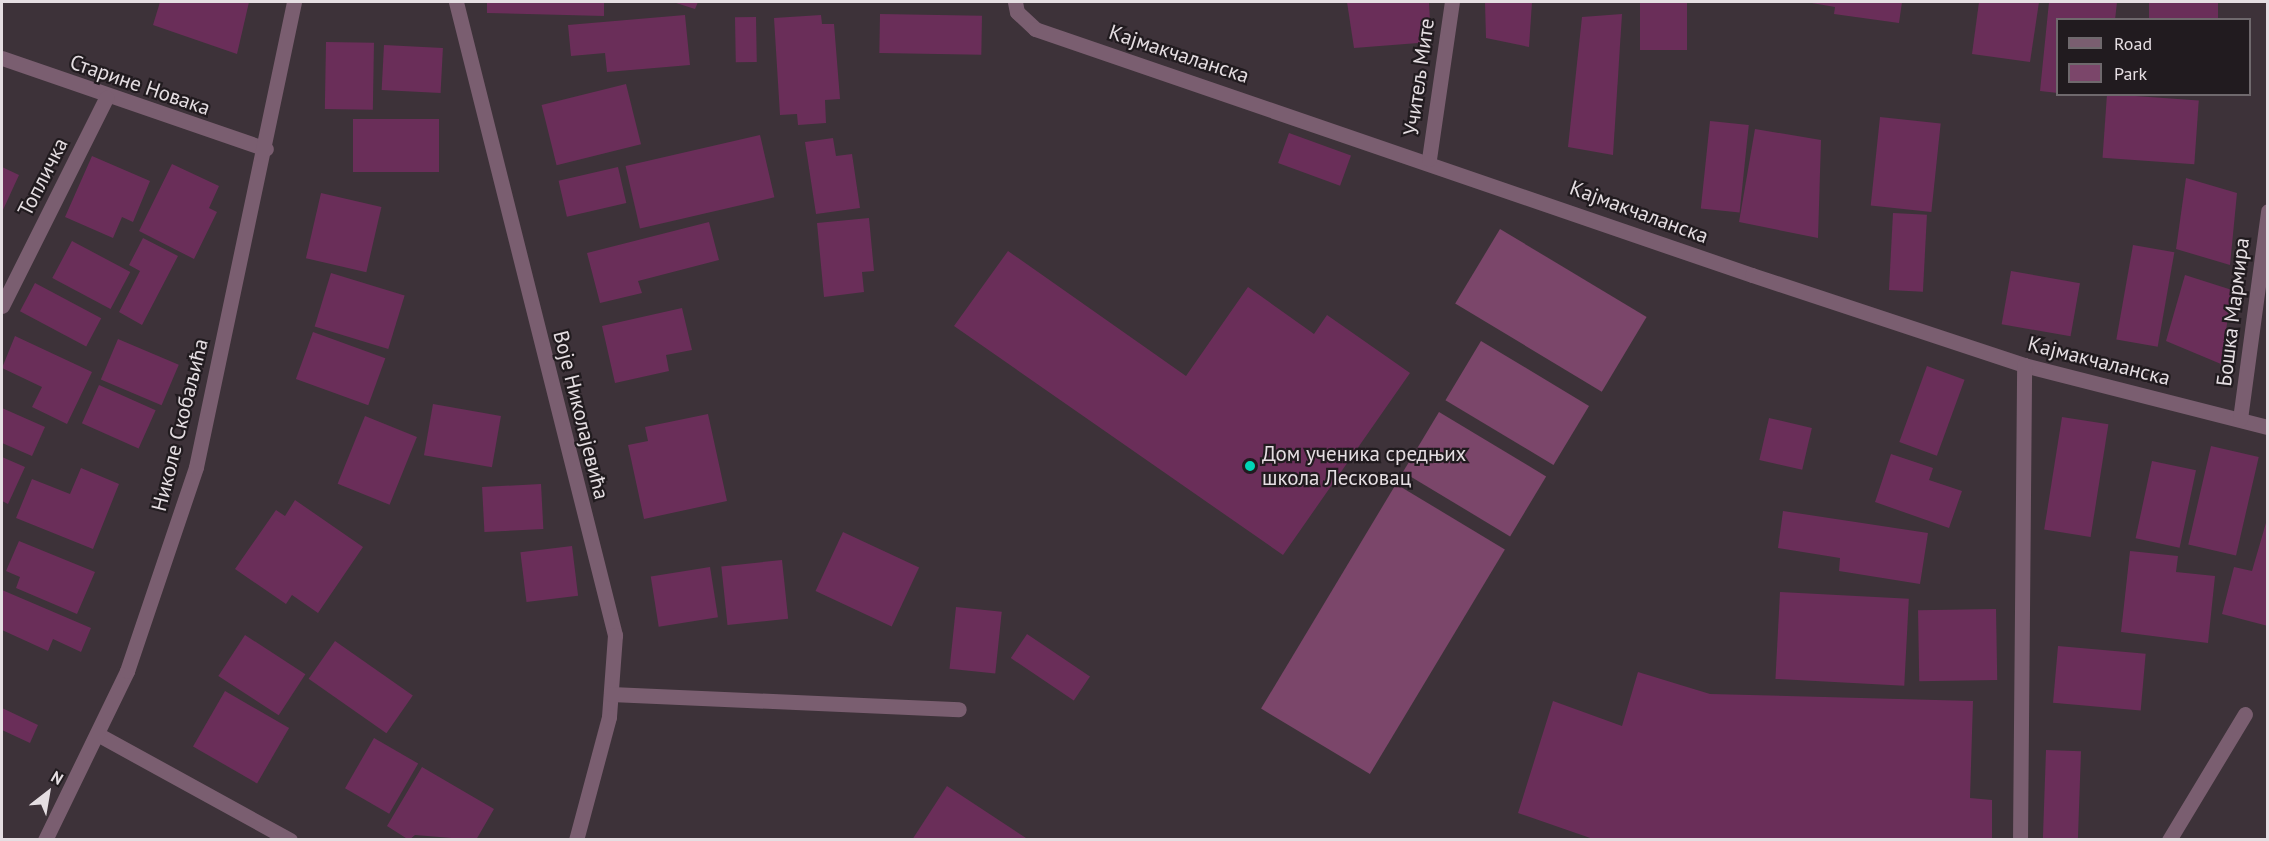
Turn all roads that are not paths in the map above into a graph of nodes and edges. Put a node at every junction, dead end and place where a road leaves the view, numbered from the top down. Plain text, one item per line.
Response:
1 (294, 2) edge
2 (456, 2) edge
3 (1015, 2) edge
4 (1452, 2) edge
5 (2, 58) edge
6 (106, 98) junction
7 (266, 149) junction
8 (1429, 159) junction
9 (2268, 211) edge
10 (2, 306) edge
11 (2024, 365) junction
12 (2240, 419) junction
13 (2268, 427) edge
14 (611, 694) junction
15 (959, 709) dead end
16 (2245, 714) dead end
17 (99, 735) junction
18 (45, 840) edge
19 (290, 840) edge
20 (576, 840) edge
21 (2020, 840) edge
22 (2169, 840) edge

1 - 7 street, Николе Скобаљића
2 - 14 street, Воје Николајевића
3 - 8 street, Кајмакчаланска
4 - 8 street, Учитељ Мите
5 - 6 street, Старине Новака
6 - 7 street, Старине Новака
6 - 10 street, Топличка
7 - 17 street, Николе Скобаљића
8 - 11 street, Кајмакчаланска
9 - 12 street, Бошка Мармира
11 - 12 street, Кајмакчаланска
11 - 21 street
12 - 13 street, Кајмакчаланска
14 - 15 street
14 - 20 street, Воје Николајевића
16 - 22 street
17 - 18 street, Николе Скобаљића
17 - 19 street

